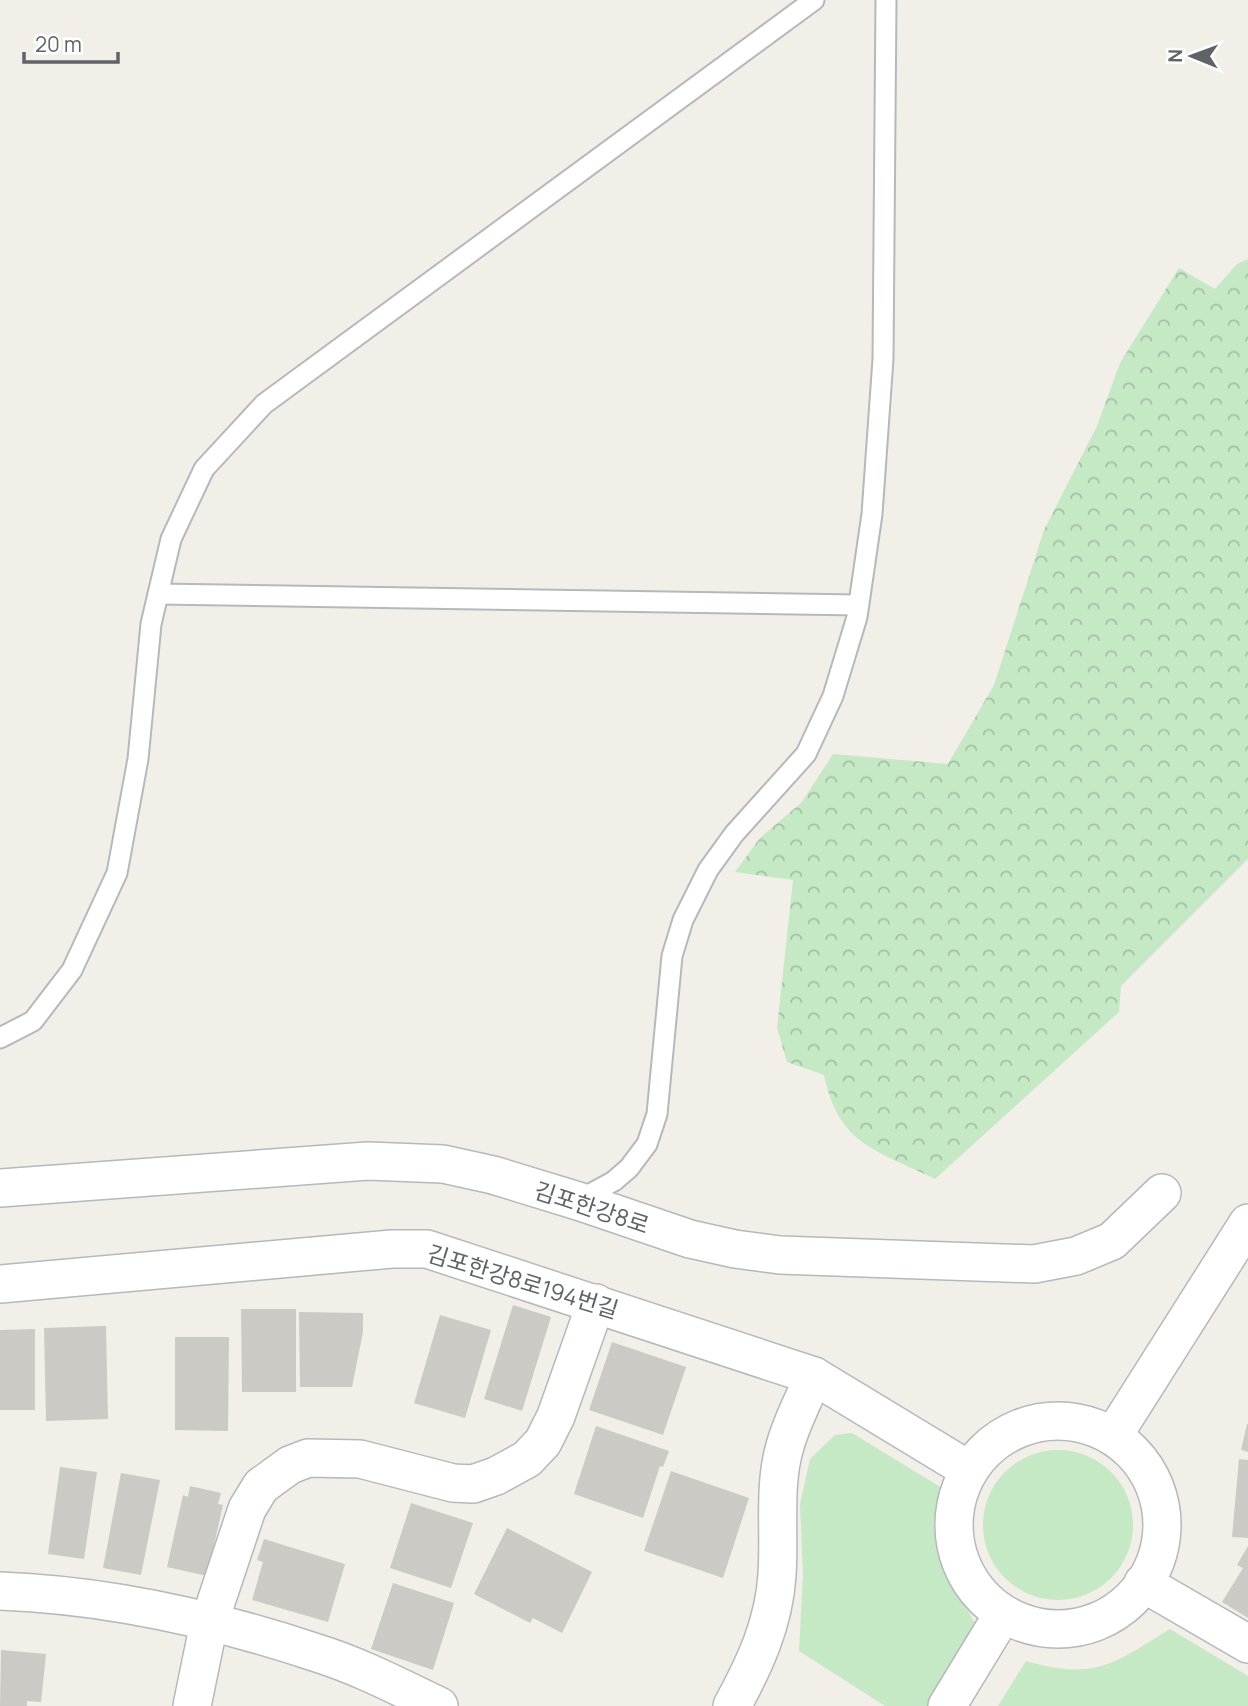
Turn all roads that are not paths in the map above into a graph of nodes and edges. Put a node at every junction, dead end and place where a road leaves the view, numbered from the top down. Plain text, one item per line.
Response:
1 (814, 0) edge
2 (886, 0) edge
3 (158, 594) junction
4 (858, 605) junction
5 (0, 1038) edge
6 (0, 1188) edge
7 (1162, 1193) dead end
8 (578, 1201) junction
9 (1248, 1223) edge
10 (0, 1284) edge
11 (596, 1303) junction
12 (814, 1376) junction
13 (1113, 1436) junction
14 (969, 1470) junction
15 (1143, 1583) junction
16 (0, 1591) edge
17 (1003, 1614) junction
18 (209, 1623) junction
19 (1248, 1644) edge
20 (192, 1706) edge
21 (439, 1706) edge
22 (732, 1706) edge
23 (947, 1706) edge

1 - 3 lane
2 - 4 lane
3 - 4 lane
3 - 5 lane
4 - 8 lane
6 - 8 street, 김포한강8로
7 - 8 street, 김포한강8로
9 - 13 street
10 - 11 street, 김포한강8로194번길
11 - 12 street, 김포한강8로194번길
11 - 18 street
12 - 14 street, 김포한강8로194번길
12 - 22 street
13 - 14 street
13 - 15 street
14 - 17 street
15 - 17 street
15 - 19 street
16 - 18 street
17 - 23 street
18 - 20 street
18 - 21 street

